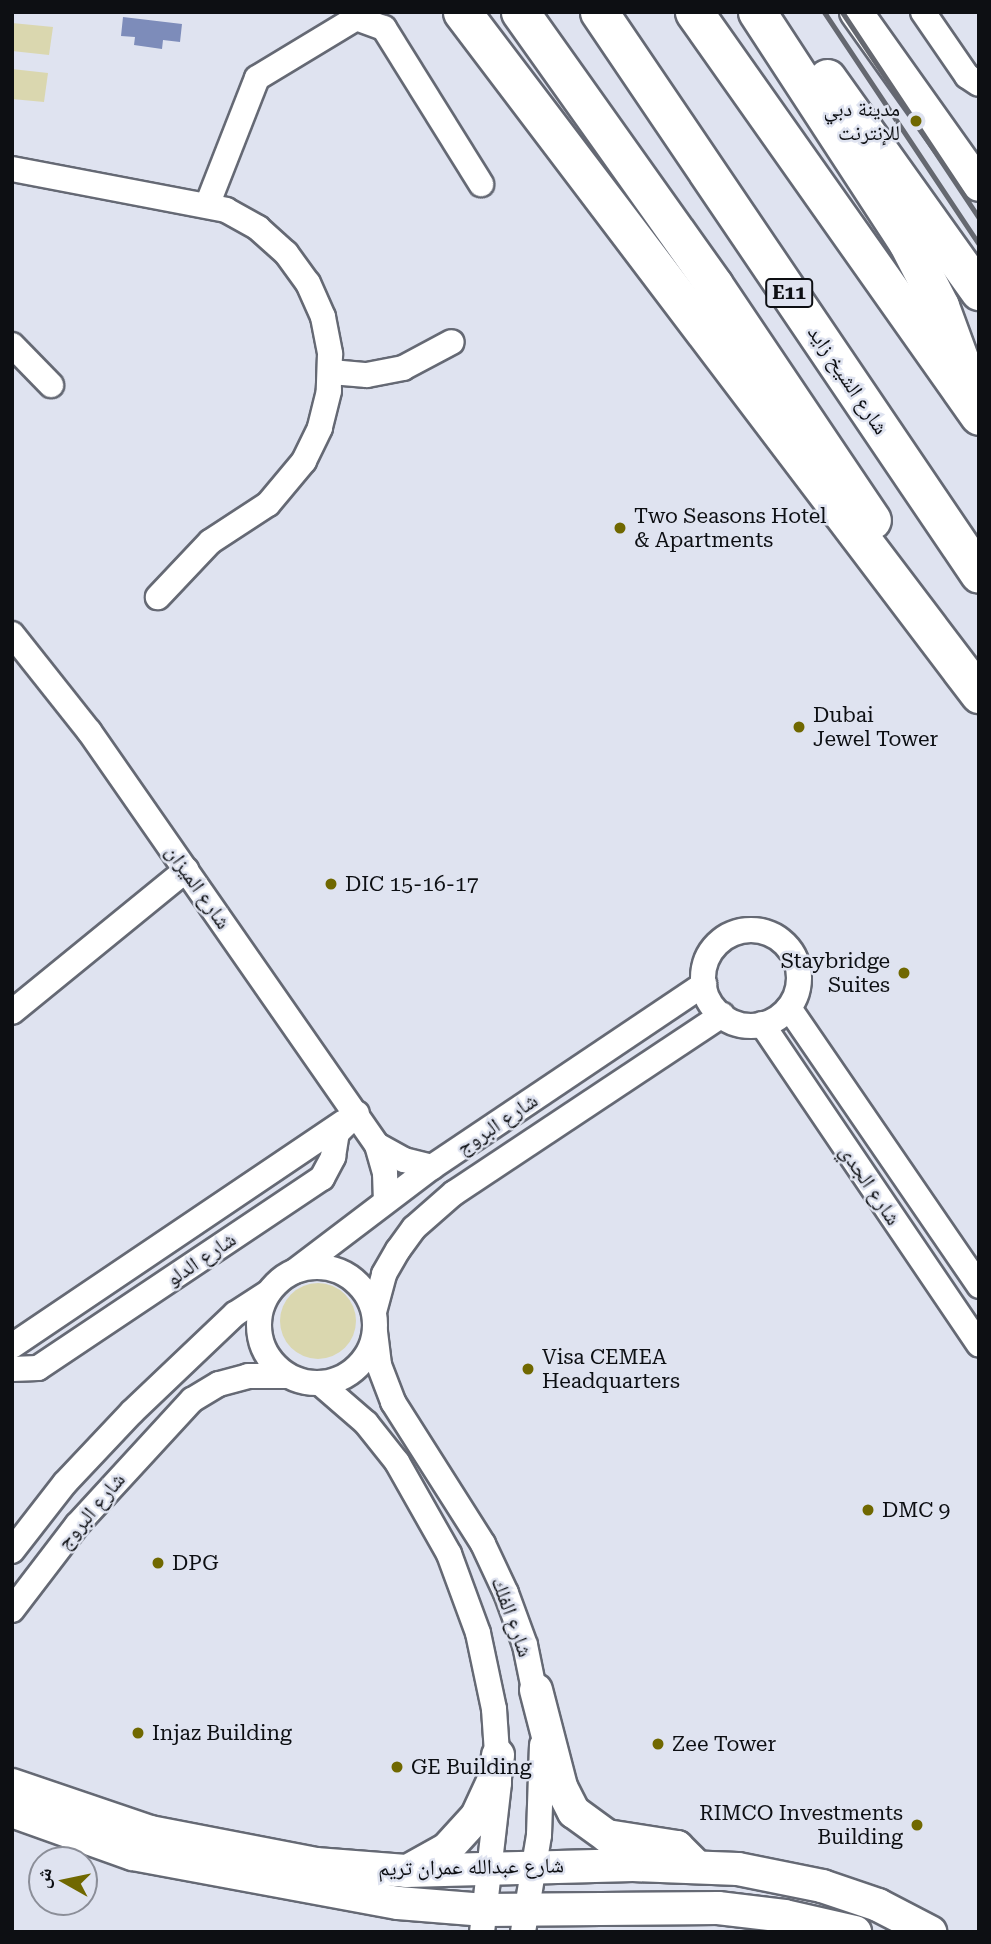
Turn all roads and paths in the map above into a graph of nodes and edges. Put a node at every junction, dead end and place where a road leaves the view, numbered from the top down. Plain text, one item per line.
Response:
1 (462, 12) edge
2 (520, 12) edge
3 (599, 12) edge
4 (694, 12) edge
5 (719, 12) edge
6 (757, 12) edge
7 (780, 12) edge
8 (856, 12) edge
9 (923, 12) edge
10 (979, 84) edge
11 (771, 121) junction
12 (12, 169) edge
13 (481, 184) dead end
14 (979, 185) edge
15 (208, 203) junction
16 (979, 291) edge
17 (452, 342) dead end
18 (12, 345) edge
19 (331, 372) junction
20 (51, 385) dead end
21 (976, 412) edge
22 (979, 574) edge
23 (158, 597) dead end
24 (12, 634) edge
25 (971, 683) edge
26 (186, 870) junction
27 (704, 984) junction
28 (789, 1007) junction
29 (12, 1012) edge
30 (722, 1015) junction
31 (762, 1024) junction
32 (350, 1118) junction
33 (377, 1144) junction
34 (432, 1167) junction
35 (386, 1200) junction
36 (295, 1271) junction
37 (979, 1286) edge
38 (269, 1292) junction
39 (375, 1322) junction
40 (979, 1345) edge
41 (12, 1346) edge
42 (12, 1370) edge
43 (288, 1376) junction
44 (321, 1384) junction
45 (12, 1551) edge
46 (12, 1610) edge
47 (536, 1690) junction
48 (498, 1755) junction
49 (13, 1791) edge
50 (534, 1867) junction
51 (697, 1867) junction
52 (492, 1868) junction
53 (407, 1871) junction
54 (398, 1903) junction
55 (651, 1905) junction
56 (483, 1921) edge
57 (525, 1921) edge
58 (445, 1932) edge
59 (577, 1932) edge
60 (855, 1932) edge
61 (930, 1932) edge

1 - 25 highway
2 - 25 highway
3 - 22 highway, شارع الشيخ زايد / E11
4 - 11 highway
5 - 11 highway
6 - 21 highway
7 - 16 highway
8 - 14 main road
9 - 10 street
11 - 21 highway
12 - 15 street
13 - 15 street
15 - 19 street
17 - 19 street
18 - 20 street
19 - 23 street
24 - 26 street, شارع الميزان
26 - 29 street
26 - 32 street, شارع الميزان
27 - 28 street
27 - 30 street
27 - 34 street, شارع البروج
28 - 31 street
28 - 37 street, شارع الجدي
30 - 31 street
30 - 39 street, شارع البروج
31 - 40 street, شارع الجدي
32 - 33 street, شارع الميزان
32 - 41 street
32 - 42 street, شارع الدلو
33 - 34 street, شارع الميزان
33 - 35 street, شارع الميزان
34 - 35 street, شارع البروج
35 - 36 street, شارع البروج
36 - 38 street
36 - 39 street
38 - 43 street
38 - 45 street, شارع البروج
39 - 44 street
39 - 47 street, شارع الفلك
43 - 44 street
43 - 46 street, شارع البروج
44 - 48 street, شارع الفلك
47 - 50 street, شارع الفلك
47 - 51 main road
48 - 52 street, شارع الفلك
48 - 53 main road
49 - 53 main road, شارع عبدالله عمران تريم
49 - 54 main road, شارع عبدالله عمران تريم
50 - 51 main road, شارع عبدالله عمران تريم
50 - 52 main road, شارع عبدالله عمران تريم
50 - 57 street, شارع الفلك
51 - 61 main road, شارع عبدالله عمران تريم
52 - 53 main road, شارع عبدالله عمران تريم
52 - 56 street, شارع الفلك
54 - 56 main road, شارع عبدالله عمران تريم
54 - 58 main road
55 - 57 main road, شارع عبدالله عمران تريم
55 - 59 main road
55 - 60 main road, شارع عبدالله عمران تريم
56 - 57 main road, شارع عبدالله عمران تريم

